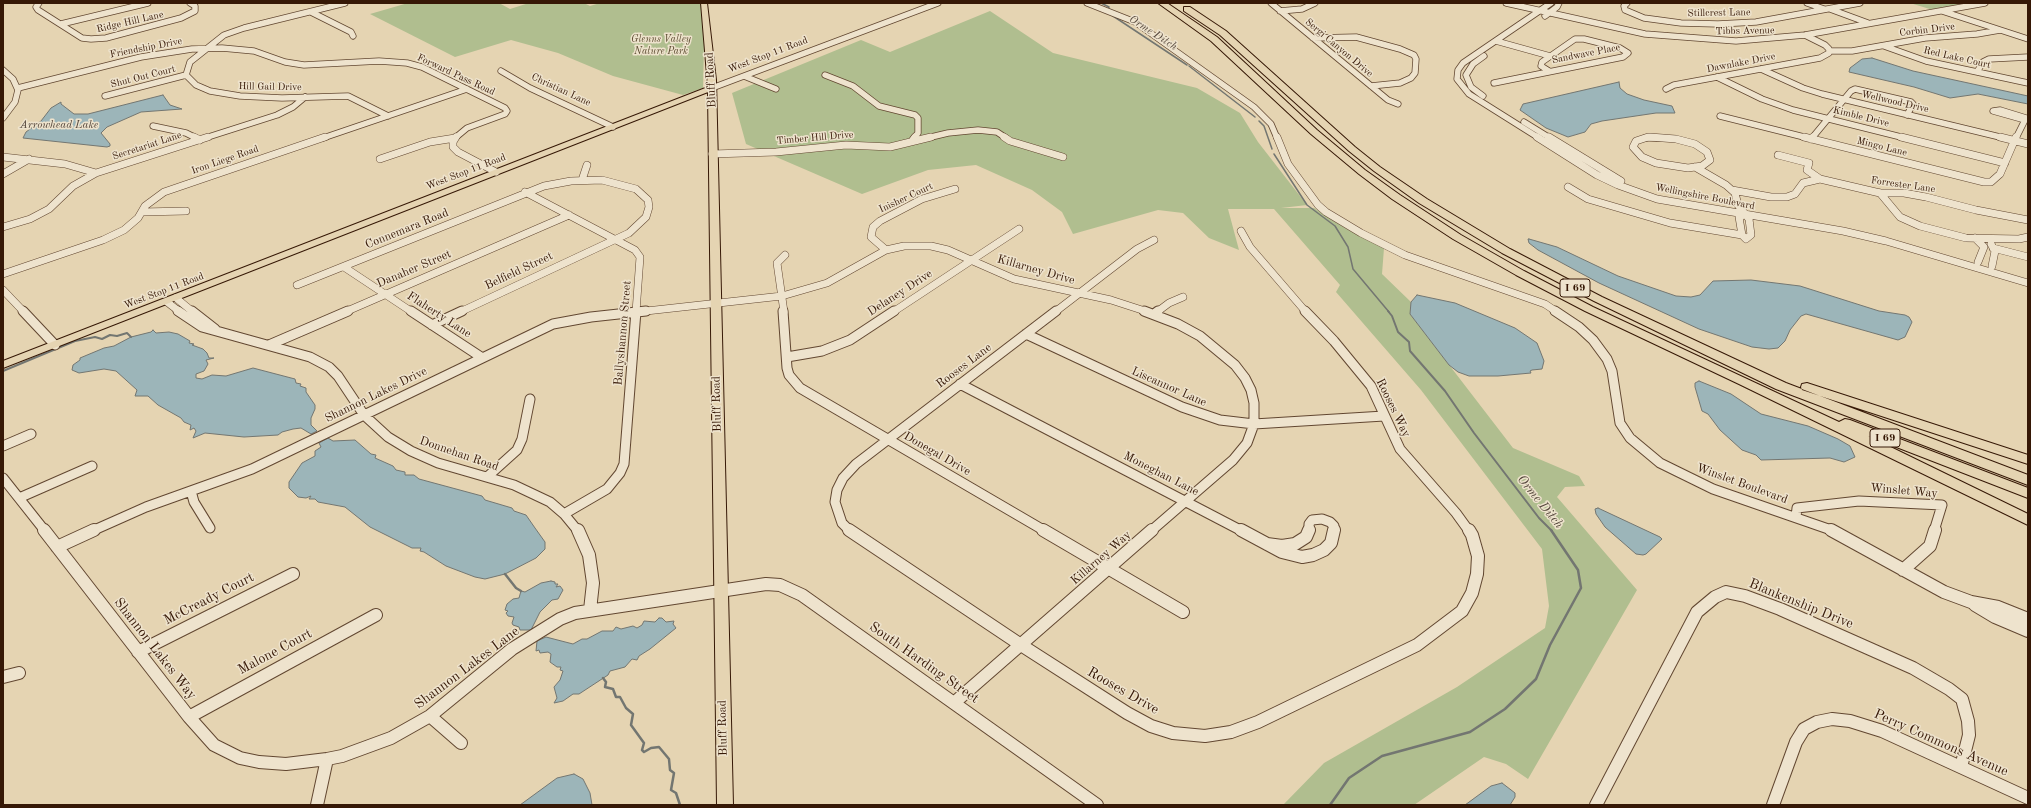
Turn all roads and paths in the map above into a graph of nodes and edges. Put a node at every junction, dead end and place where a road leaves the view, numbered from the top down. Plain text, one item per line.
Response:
1 (39, 3) edge
2 (148, 3) edge
3 (190, 3) edge
4 (345, 3) edge
5 (704, 3) edge
6 (938, 3) edge
7 (1087, 3) edge
8 (1162, 3) edge
9 (1177, 3) edge
10 (1271, 3) edge
11 (1315, 3) edge
12 (1506, 3) edge
13 (1551, 3) edge
14 (1559, 3) edge
15 (1627, 3) edge
16 (1807, 3) edge
17 (1860, 3) edge
18 (1985, 3) edge
19 (1826, 10) junction
20 (1948, 10) junction
21 (1280, 11) junction
22 (1541, 11) junction
23 (1941, 11) junction
24 (311, 12) junction
25 (1549, 13) junction
26 (61, 24) junction
27 (1870, 24) junction
28 (1862, 25) junction
29 (1986, 25) junction
30 (2000, 30) junction
31 (353, 36) dead end
32 (1805, 36) junction
33 (1797, 37) junction
34 (1313, 38) junction
35 (2028, 40) edge
36 (1496, 41) junction
37 (1504, 43) junction
38 (1884, 46) junction
39 (205, 48) junction
40 (1821, 49) junction
41 (1828, 49) junction
42 (1550, 56) junction
43 (2028, 57) edge
44 (1820, 58) junction
45 (1761, 69) junction
46 (3, 70) edge
47 (501, 71) dead end
48 (1549, 71) junction
49 (1977, 72) junction
50 (186, 75) junction
51 (825, 75) dead end
52 (744, 76) junction
53 (1717, 77) junction
54 (1494, 83) dead end
55 (2028, 83) edge
56 (1371, 86) junction
57 (18, 88) junction
58 (467, 89) junction
59 (712, 89) junction
60 (776, 89) dead end
61 (1666, 89) dead end
62 (105, 96) dead end
63 (306, 97) junction
64 (1844, 100) junction
65 (1398, 104) dead end
66 (507, 112) junction
67 (514, 112) dead end
68 (1907, 115) junction
69 (388, 116) junction
70 (1720, 116) dead end
71 (3, 118) edge
72 (1828, 119) junction
73 (2025, 120) dead end
74 (153, 126) dead end
75 (613, 127) junction
76 (455, 138) junction
77 (1811, 139) junction
78 (200, 140) junction
79 (2015, 140) junction
80 (912, 141) junction
81 (2028, 144) edge
82 (712, 154) junction
83 (1778, 154) dead end
84 (3, 157) edge
85 (1063, 157) dead end
86 (29, 159) junction
87 (380, 159) dead end
88 (2005, 163) junction
89 (587, 165) dead end
90 (1695, 167) junction
91 (496, 172) junction
92 (96, 173) junction
93 (3, 174) edge
94 (1820, 179) junction
95 (582, 180) junction
96 (1568, 187) dead end
97 (954, 189) dead end
98 (1732, 190) junction
99 (525, 192) junction
100 (1880, 192) junction
101 (186, 211) dead end
102 (142, 212) junction
103 (1743, 212) junction
104 (570, 215) junction
105 (2028, 220) edge
106 (3, 228) edge
107 (1019, 229) dead end
108 (1241, 231) dead end
109 (2028, 237) edge
110 (1975, 238) junction
111 (1986, 238) junction
112 (617, 240) junction
113 (1154, 240) dead end
114 (1993, 248) junction
115 (886, 250) junction
116 (785, 255) dead end
117 (2028, 257) edge
118 (971, 260) junction
119 (1978, 262) junction
120 (1992, 266) junction
121 (344, 267) junction
122 (3, 274) edge
123 (2028, 277) edge
124 (2028, 283) edge
125 (297, 285) dead end
126 (3, 290) edge
127 (1078, 294) junction
128 (386, 295) junction
129 (782, 296) junction
130 (1183, 297) dead end
131 (176, 298) junction
132 (167, 302) junction
133 (715, 304) junction
134 (636, 312) junction
135 (1154, 314) junction
136 (1648, 323) junction
137 (432, 325) junction
138 (228, 334) junction
139 (1026, 334) junction
140 (55, 345) junction
141 (268, 345) junction
142 (481, 357) junction
143 (787, 357) junction
144 (3, 365) edge
145 (1743, 381) junction
146 (960, 384) junction
147 (530, 399) dead end
148 (364, 414) junction
149 (1384, 416) junction
150 (1254, 424) junction
151 (31, 434) dead end
152 (886, 440) junction
153 (3, 446) edge
154 (2028, 460) edge
155 (92, 466) dead end
156 (3, 478) edge
157 (487, 478) junction
158 (2028, 480) edge
159 (191, 491) junction
160 (2028, 493) edge
161 (19, 498) junction
162 (1186, 501) junction
163 (564, 514) junction
164 (1796, 517) junction
165 (2028, 520) edge
166 (210, 528) dead end
167 (852, 533) joint
168 (1267, 544) junction
169 (57, 547) junction
170 (1109, 569) junction
171 (1903, 570) junction
172 (293, 574) dead end
173 (721, 592) junction
174 (1970, 602) junction
175 (590, 610) junction
176 (1462, 611) joint
177 (1183, 612) dead end
178 (376, 615) dead end
179 (2028, 619) edge
180 (2028, 631) edge
181 (1021, 646) junction
182 (138, 652) junction
183 (19, 673) dead end
184 (3, 677) edge
185 (955, 702) junction
186 (430, 716) junction
187 (189, 718) junction
188 (461, 743) dead end
189 (327, 759) junction
190 (1961, 766) junction
191 (2028, 798) edge
192 (317, 805) edge
193 (725, 805) edge
194 (1097, 805) edge
195 (1596, 805) edge
196 (1773, 805) edge

1 - 26 street
2 - 26 street
3 - 26 street, Ridge Hill Lane
4 - 24 street, Friendship Drive
5 - 59 main road, Bluff Road
6 - 52 street, West Stop 11 Road
7 - 164 street, Winslet Boulevard
8 - 145 highway, I 69
9 - 136 highway, I 69
10 - 21 street, Sergi Canyon Drive
11 - 21 street
12 - 22 street, Tibbs Avenue
13 - 22 street, Wellingshire Boulevard
14 - 25 street, Wellingshire Boulevard
15 - 19 street, Stillcrest Lane
16 - 19 street
17 - 19 street, Stillcrest Lane
18 - 20 street, Tibbs Avenue
19 - 27 street
19 - 28 street
20 - 23 street, Tibbs Avenue
20 - 29 street
21 - 34 street, Sergi Canyon Drive
22 - 25 street, Tibbs Avenue
22 - 36 street, Wellingshire Boulevard
23 - 27 street, Tibbs Avenue
23 - 29 street
24 - 31 street
24 - 39 street, Friendship Drive
25 - 33 street, Tibbs Avenue
25 - 37 street, Wellingshire Boulevard
27 - 28 street, Tibbs Avenue
28 - 32 street, Tibbs Avenue
29 - 30 street
30 - 35 street
30 - 38 street, Corbin Drive
32 - 33 street, Tibbs Avenue
32 - 41 street
33 - 40 street
34 - 56 street, Sergi Canyon Drive
34 - 56 street
36 - 37 street
36 - 103 street, Wellingshire Boulevard
37 - 42 street
37 - 103 street, Wellingshire Boulevard
38 - 41 street, Corbin Drive
38 - 49 street, Red Lake Court
39 - 50 street
39 - 57 street, Friendship Drive
39 - 58 street, Forward Pass Road
40 - 41 street
40 - 44 street
41 - 44 street, Dawnlake Drive
42 - 48 street
42 - 48 street, Sandwave Place
43 - 49 street
44 - 45 street, Dawnlake Drive
45 - 53 street, Dawnlake Drive
45 - 64 street, Wellwood Drive
46 - 57 street
47 - 75 street, Christian Lane
48 - 54 street, Sandwave Place
49 - 55 street, Red Lake Court
50 - 62 street, Shut Out Court
50 - 63 street, Hill Gail Drive
51 - 80 street
52 - 59 street, West Stop 11 Road
52 - 60 street
53 - 61 street, Dawnlake Drive
53 - 72 street, Kimble Drive
56 - 65 street, Sergi Canyon Drive
57 - 71 street
58 - 66 street, Forward Pass Road
58 - 69 street, Iron Liege Road
59 - 75 main road, West Stop 11 Road
59 - 82 main road, Bluff Road
63 - 69 street, Hill Gail Drive
63 - 78 street, Secretariat Lane
64 - 68 street, Wellwood Drive
64 - 68 street
64 - 72 street
66 - 67 street
66 - 76 street
68 - 79 street, Wellwood Drive
69 - 102 street, Iron Liege Road
70 - 77 street, Mingo Lane
72 - 77 street
72 - 88 street, Kimble Drive
73 - 79 street, Mingo Lane
74 - 78 street
75 - 91 main road, West Stop 11 Road
76 - 87 street
76 - 91 street
77 - 88 street, Mingo Lane
78 - 92 street, Secretariat Lane
79 - 81 street, Wellwood Drive
79 - 88 street, Mingo Lane
80 - 82 street, Timber Hill Drive
80 - 85 street, Timber Hill Drive
82 - 133 main road, Bluff Road
83 - 94 street
84 - 86 street
86 - 92 street
86 - 93 street
89 - 95 street
90 - 90 street
90 - 98 street
91 - 131 main road, West Stop 11 Road
92 - 106 street, Secretariat Lane
94 - 98 street
94 - 100 street, Forrester Lane
95 - 99 street, Connemara Road
95 - 112 street, Belfield Street
96 - 103 street
97 - 115 street, Inisher Court
98 - 103 street
99 - 104 street, Ballyshannon Street
99 - 121 street, Connemara Road
100 - 105 street, Forrester Lane
100 - 110 street
101 - 102 street
102 - 122 street, Iron Liege Road
103 - 119 street, Wellingshire Boulevard
103 - 124 street, Wellingshire Boulevard
104 - 112 street, Ballyshannon Street
104 - 128 street, Danaher Street
107 - 118 street, Delaney Drive
108 - 149 street, Rooses Way
109 - 111 street
110 - 111 street
110 - 119 street
111 - 114 street
112 - 134 street, Ballyshannon Street
112 - 137 street, Belfield Street
113 - 127 street, Rooses Lane
114 - 117 street
114 - 120 street
115 - 118 street, Killarney Drive
115 - 129 street, Killarney Drive
116 - 129 street, Donegal Drive
118 - 127 street, Killarney Drive
118 - 143 street, Delaney Drive
119 - 120 street, Wellingshire Boulevard
120 - 123 street, Wellingshire Boulevard
121 - 125 street, Connemara Road
121 - 128 street, Flaherty Lane
126 - 140 street
127 - 135 street, Killarney Drive
127 - 139 street, Rooses Lane
128 - 137 street, Flaherty Lane
128 - 141 street, Danaher Street
129 - 133 street, Killarney Drive
129 - 143 street, Donegal Drive
130 - 135 street
131 - 132 main road, West Stop 11 Road
131 - 138 street, Donnehan Road
132 - 138 street, Donnehan Road
132 - 140 main road, West Stop 11 Road
133 - 134 street, Shannon Lakes Drive
133 - 173 main road, Bluff Road
134 - 142 street, Shannon Lakes Drive
134 - 163 street, Ballyshannon Street
135 - 150 street, Killarney Drive
136 - 154 highway
136 - 158 highway, I 69
137 - 142 street, Flaherty Lane
138 - 141 street, Donnehan Road
139 - 146 street, Rooses Lane
139 - 150 street, Liscannor Lane
140 - 144 main road, West Stop 11 Road
141 - 148 street, Donnehan Road
142 - 148 street, Shannon Lakes Drive
143 - 152 street, Donegal Drive
145 - 160 highway, I 69
145 - 165 highway
146 - 152 street, Rooses Lane
146 - 162 street, Moneghan Lane
147 - 157 street
148 - 157 street, Donnehan Road
148 - 159 street, Shannon Lakes Drive
149 - 150 street, Liscannor Lane
149 - 176 street, Rooses Way
150 - 162 street, Killarney Way
151 - 153 street
152 - 167 street, Rooses Lane
152 - 170 street, Donegal Drive
155 - 161 street
156 - 161 street, Shannon Lakes Way
157 - 163 street, Donnehan Road
159 - 166 street
159 - 169 street, Shannon Lakes Drive
161 - 169 street, Shannon Lakes Way
162 - 168 street, Moneghan Lane
162 - 170 street, Killarney Way
163 - 175 street, Donnehan Road
164 - 171 street, Winslet Boulevard
164 - 171 street, Winslet Way
167 - 181 street, Rooses Drive
168 - 168 street, Moneghan Lane
169 - 182 street, Shannon Lakes Way
170 - 177 street, Donegal Drive
170 - 181 street, Killarney Way
171 - 174 street, Winslet Boulevard
172 - 182 street, McCready Court
173 - 175 street, Shannon Lakes Lane
173 - 185 street, South Harding Street
173 - 193 main road, Bluff Road
174 - 179 street, Winslet Boulevard
174 - 180 street, Winslet Boulevard
175 - 186 street, Shannon Lakes Lane
176 - 181 street, Rooses Drive
178 - 187 street, Malone Court
181 - 185 street, Killarney Way
182 - 187 street, Shannon Lakes Way
183 - 184 street
185 - 194 street, South Harding Street
186 - 188 street
186 - 189 street, Shannon Lakes Lane
187 - 189 street, Shannon Lakes Way
189 - 192 street
190 - 191 street, Perry Commons Avenue
190 - 195 street, Blankenship Drive
190 - 196 street, Perry Commons Avenue

